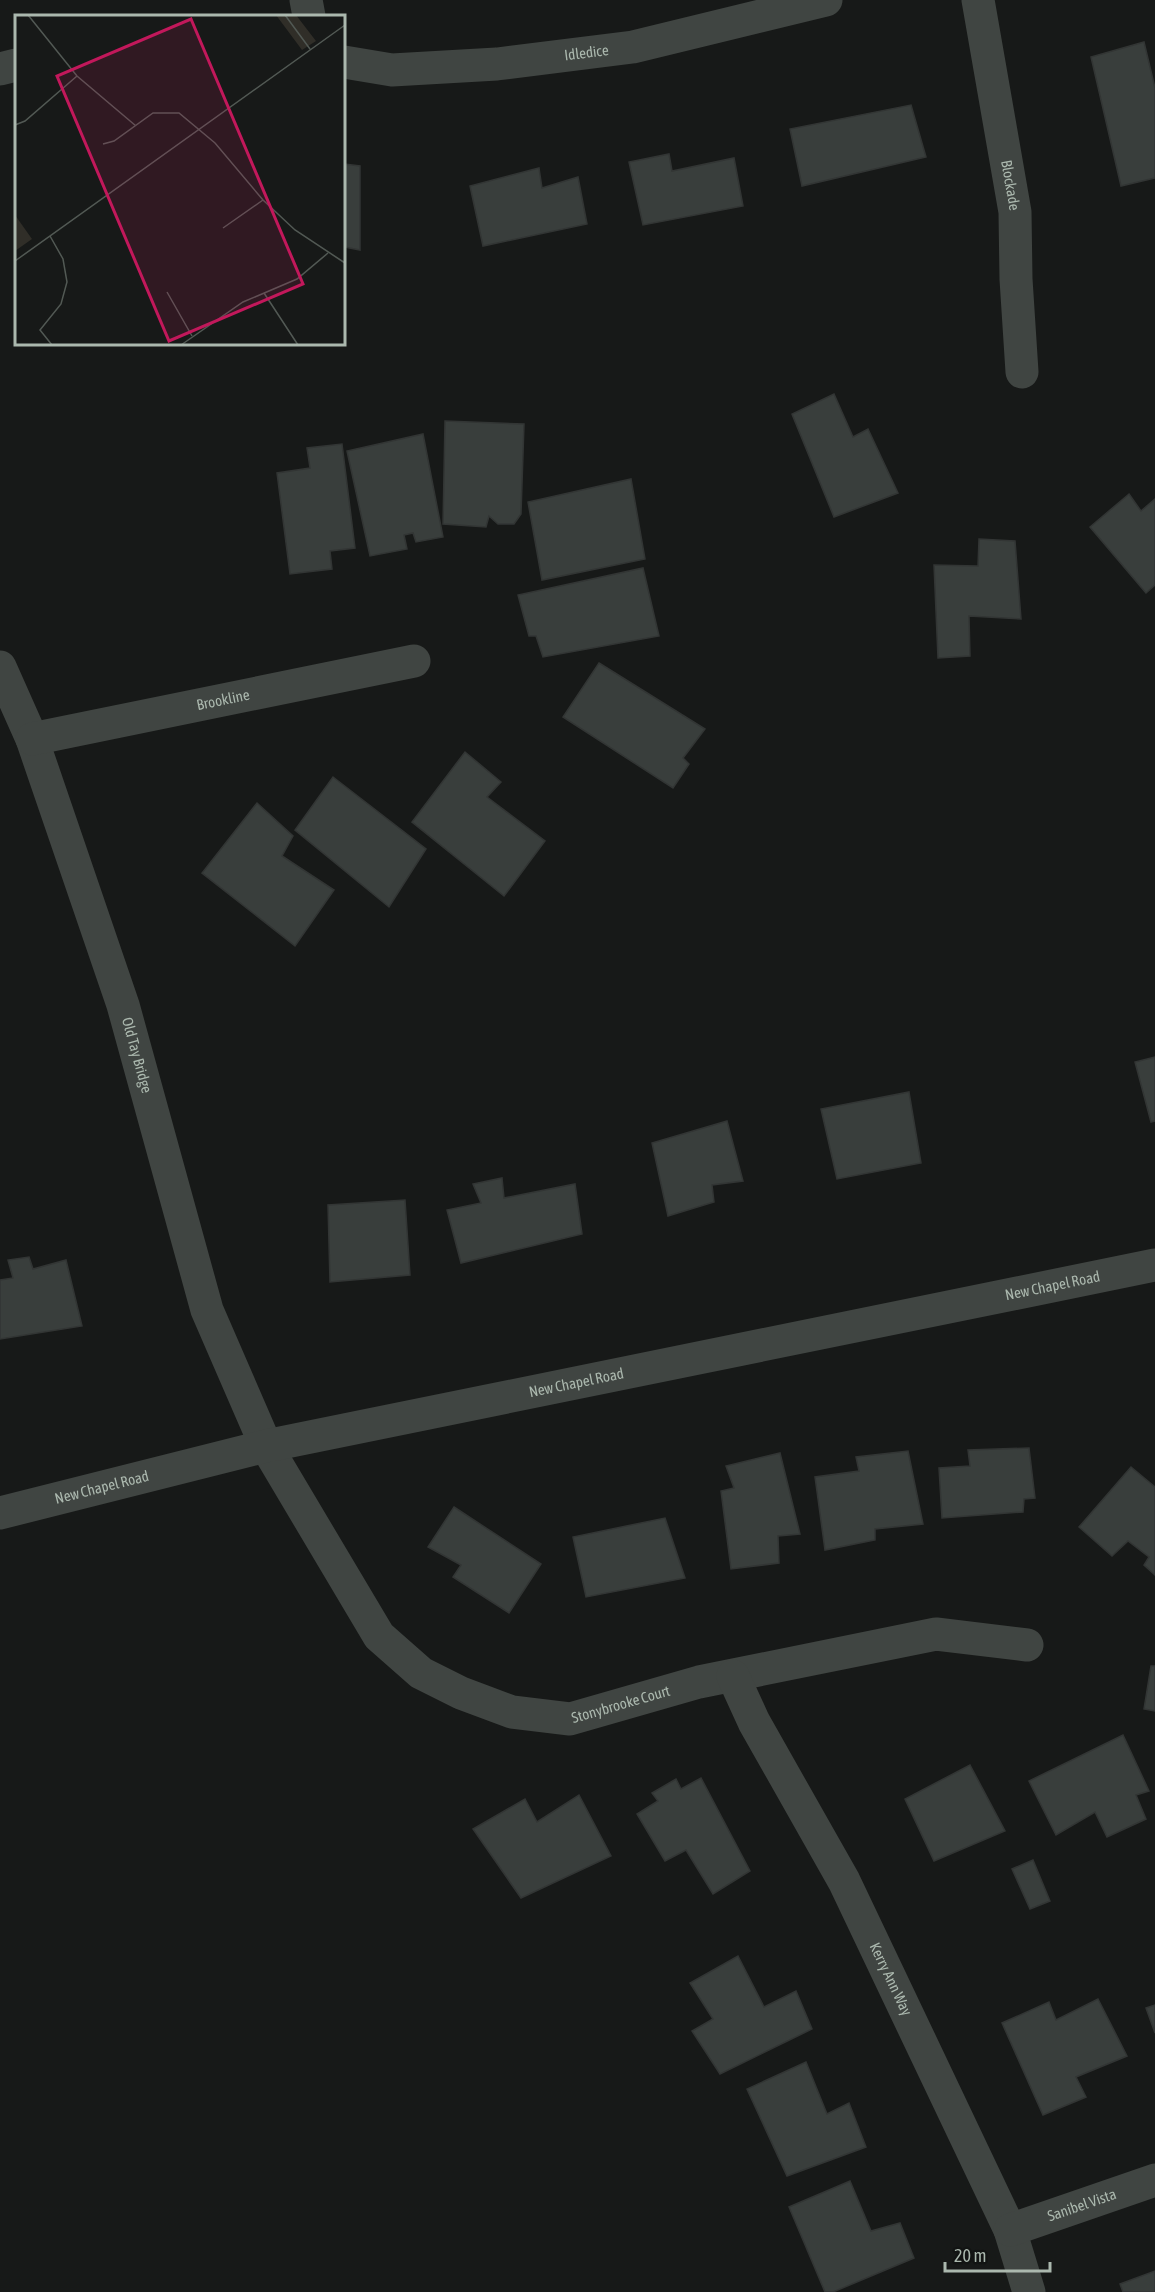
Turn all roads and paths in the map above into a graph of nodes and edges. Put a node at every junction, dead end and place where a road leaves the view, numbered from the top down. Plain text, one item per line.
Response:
1 (306, 0) edge
2 (826, 0) edge
3 (978, 0) edge
4 (309, 15) edge
5 (345, 62) edge
6 (15, 65) edge
7 (0, 69) edge
8 (1022, 372) dead end
9 (414, 661) dead end
10 (0, 668) edge
11 (32, 739) junction
12 (1155, 1265) edge
13 (266, 1446) junction
14 (0, 1513) edge
15 (1028, 1645) dead end
16 (733, 1676) junction
17 (1155, 2180) edge
18 (1010, 2230) junction
19 (1029, 2292) edge

1 - 4 street
2 - 5 street, Idledice
3 - 8 street, Blockade
6 - 7 street
9 - 11 street, Brookline
10 - 11 street, Old Tay Bridge
11 - 13 street, Old Tay Bridge
12 - 13 street, New Chapel Road
13 - 14 street, New Chapel Road
13 - 16 street, Stonybrooke Court
15 - 16 street, Stonybrooke Court
16 - 18 street, Kerry Ann Way
17 - 18 street, Sanibel Vista
18 - 19 street, Kerry Ann Way

